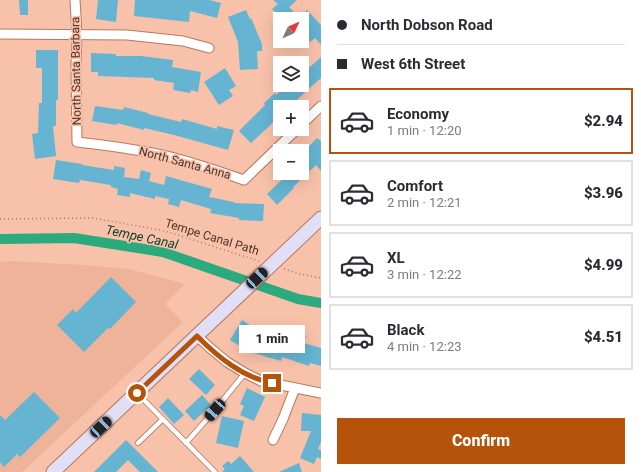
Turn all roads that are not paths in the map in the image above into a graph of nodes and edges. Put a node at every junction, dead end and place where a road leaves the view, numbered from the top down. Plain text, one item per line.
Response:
1 (75, 0) edge
2 (0, 34) edge
3 (77, 34) junction
4 (209, 48) dead end
5 (321, 106) edge
6 (309, 117) edge
7 (290, 136) edge
8 (77, 142) joint
9 (321, 218) edge
10 (197, 336) junction
11 (245, 374) junction
12 (295, 388) junction
13 (137, 393) junction
14 (321, 393) edge
15 (163, 419) junction
16 (273, 440) dead end
17 (138, 443) dead end
18 (186, 443) junction
19 (54, 472) edge
20 (215, 472) edge

1 - 3 street, North Santa Barbara
2 - 3 street
3 - 4 street
3 - 8 street, North Santa Barbara
5 - 6 street
7 - 8 street, North Santa Anna
9 - 10 main road
10 - 11 street
10 - 13 main road
11 - 12 street
11 - 18 lane
12 - 14 street
12 - 16 street
13 - 15 lane
13 - 19 main road
15 - 17 lane
15 - 18 lane
18 - 20 lane

